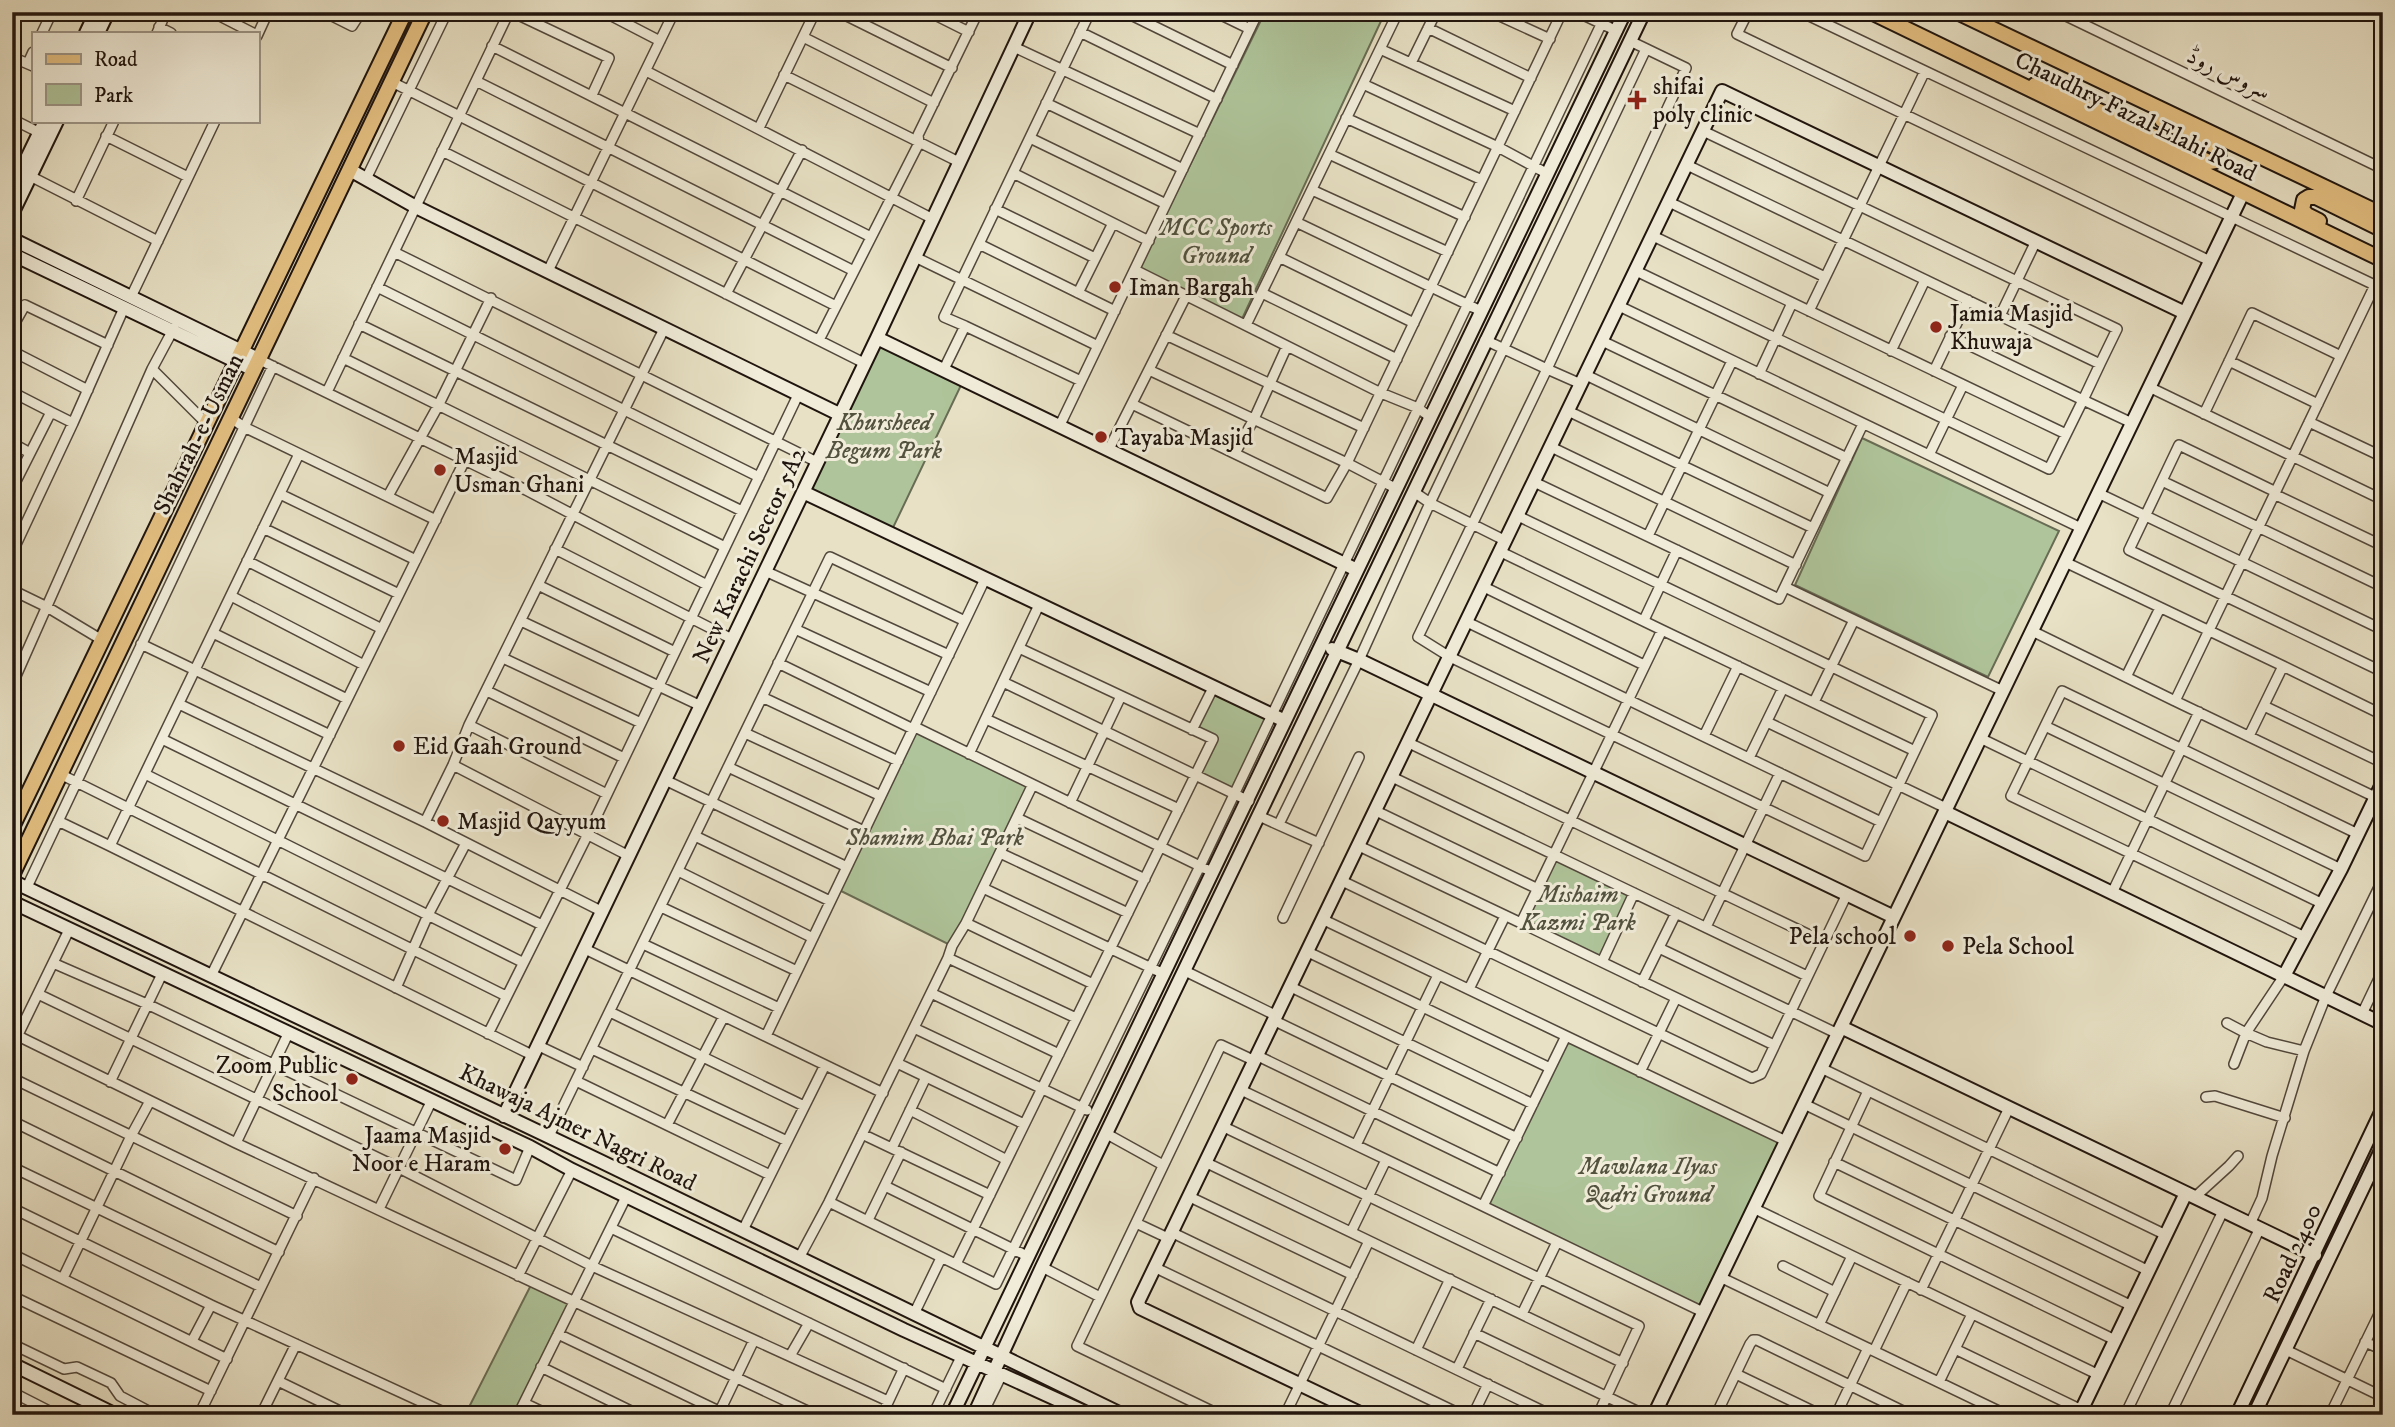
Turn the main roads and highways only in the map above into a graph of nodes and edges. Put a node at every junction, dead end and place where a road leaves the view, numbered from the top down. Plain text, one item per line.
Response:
1 (405, 12) edge
2 (425, 12) edge
3 (1871, 12) edge
4 (1957, 12) edge
5 (2027, 45) junction
6 (1997, 74) junction
7 (2383, 215) edge
8 (2383, 230) edge
9 (2383, 253) edge
10 (2383, 260) edge
11 (12, 827) edge
12 (12, 875) edge

1 - 11 main road, Shahrah-e-Usman
2 - 12 main road, Shahrah-e-Usman
3 - 6 main road, Chaudhry Fazal Elahi Road
4 - 5 main road, Chaudhry Fazal Elahi Road
5 - 6 main road
5 - 7 main road, Chaudhry Fazal Elahi Road
6 - 10 main road, Chaudhry Fazal Elahi Road
8 - 9 main road

